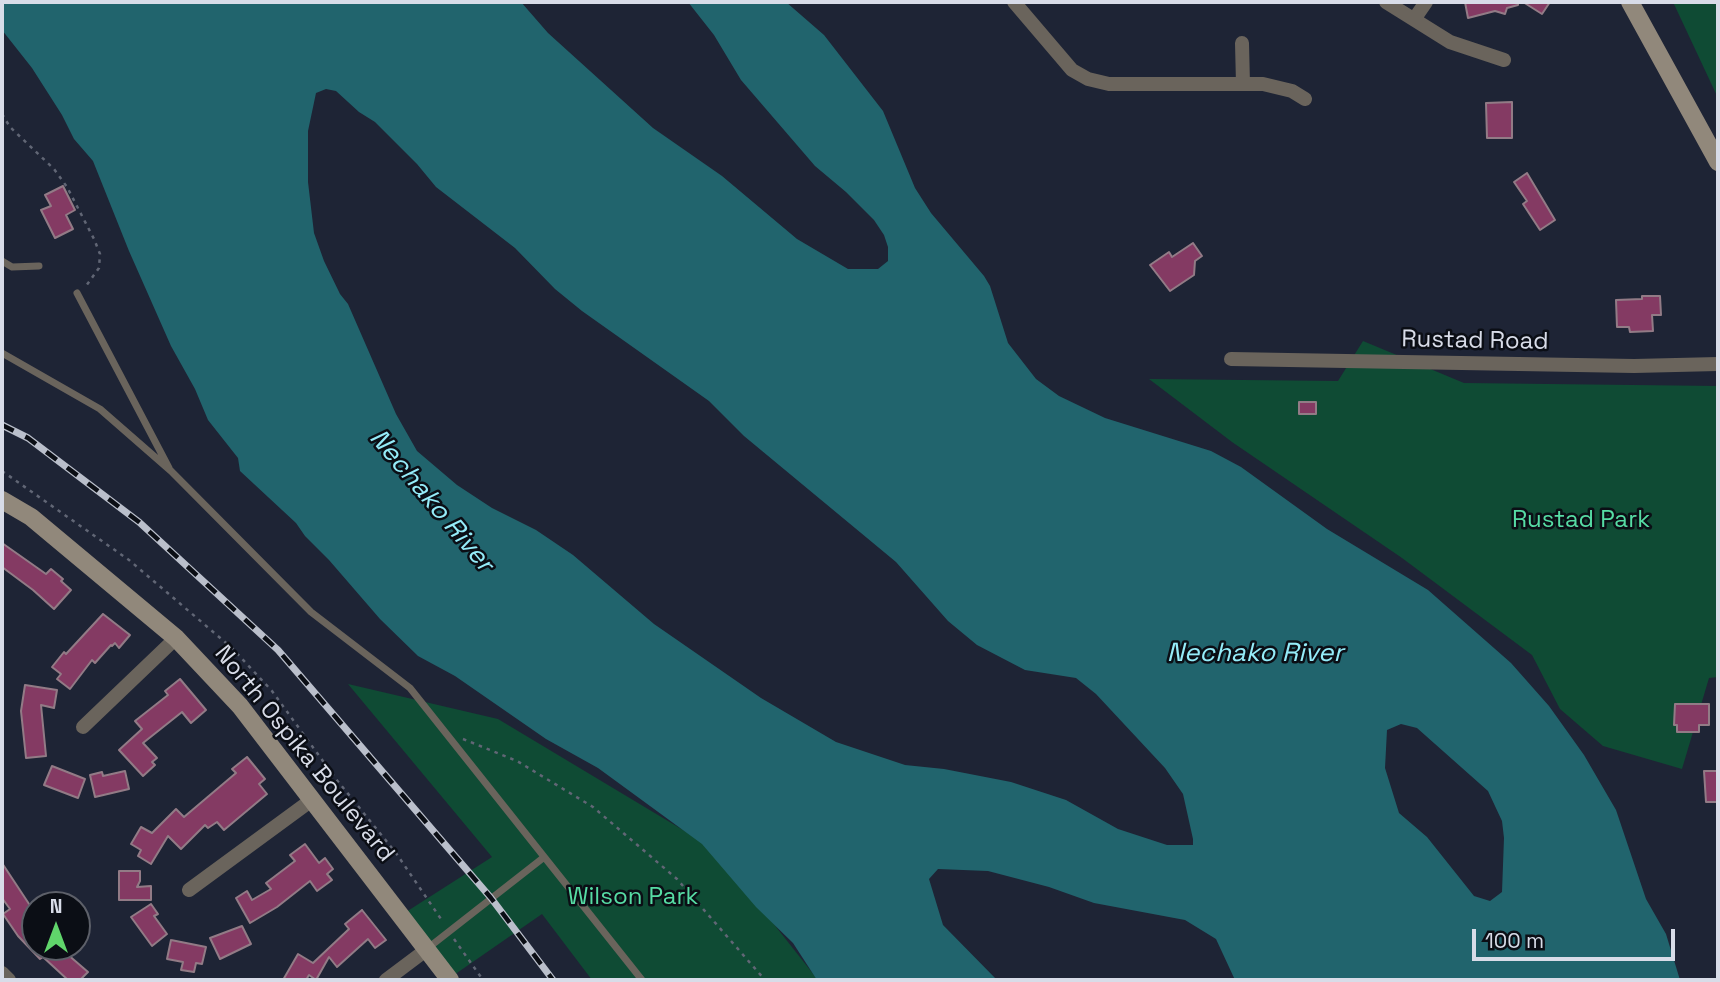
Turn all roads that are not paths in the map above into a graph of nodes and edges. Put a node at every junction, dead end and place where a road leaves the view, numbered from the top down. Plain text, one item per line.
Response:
1 (1014, 2) edge
2 (1386, 2) edge
3 (1426, 2) edge
4 (1630, 2) edge
5 (1415, 18) junction
6 (1242, 43) dead end
7 (1504, 61) dead end
8 (1243, 85) junction
9 (1305, 99) dead end
10 (1718, 162) edge
11 (2, 261) edge
12 (39, 266) dead end
13 (77, 293) road end
14 (2, 353) edge
15 (1231, 359) dead end
16 (1718, 364) edge
17 (171, 471) junction
18 (2, 500) edge
19 (176, 638) junction
20 (83, 727) dead end
21 (313, 799) junction
22 (543, 858) junction
23 (189, 890) dead end
24 (426, 950) junction
25 (2, 973) edge
26 (9, 980) edge
27 (386, 980) edge
28 (450, 980) edge
29 (642, 980) edge

1 - 8 street
2 - 5 street
3 - 5 street
4 - 10 street
5 - 7 street
6 - 8 street
8 - 9 street
11 - 12 lane
13 - 17 lane
14 - 17 lane
15 - 16 street, Rustad Road
17 - 22 lane
18 - 19 street, North Ospika Boulevard
19 - 20 street
19 - 21 street, North Ospika Boulevard
21 - 23 street
21 - 24 street, North Ospika Boulevard
22 - 24 lane
22 - 29 lane
24 - 27 street
24 - 28 street, North Ospika Boulevard
25 - 26 street

